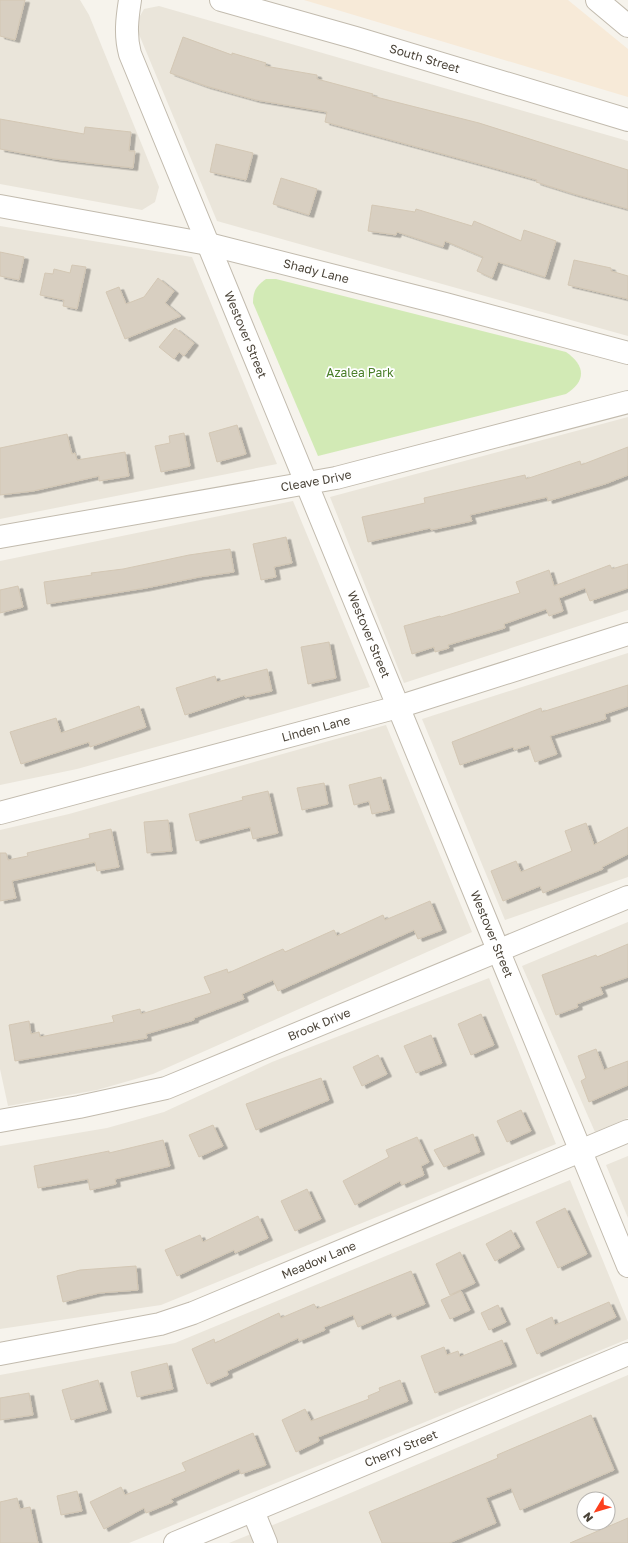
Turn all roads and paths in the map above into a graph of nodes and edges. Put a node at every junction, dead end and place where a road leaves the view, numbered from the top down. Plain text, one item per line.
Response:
1 (130, 0) edge
2 (220, 0) edge
3 (597, 0) edge
4 (628, 26) edge
5 (628, 120) edge
6 (0, 206) edge
7 (208, 244) junction
8 (628, 353) edge
9 (628, 402) edge
10 (307, 484) junction
11 (0, 537) edge
12 (628, 634) edge
13 (398, 707) junction
14 (0, 813) edge
15 (628, 897) edge
16 (498, 950) junction
17 (0, 1121) edge
18 (628, 1131) edge
19 (581, 1151) junction
20 (628, 1266) edge
21 (0, 1354) edge
22 (628, 1354) edge
23 (253, 1511) junction
24 (175, 1543) edge
25 (266, 1543) edge

1 - 7 street, Westover Street
2 - 5 street, South Street
3 - 4 street
6 - 7 street, Shady Lane
7 - 8 street, Shady Lane
7 - 10 street, Westover Street
9 - 10 street, Cleave Drive
10 - 11 street, Cleave Drive
10 - 13 street, Westover Street
12 - 13 street, Linden Lane
13 - 14 street, Linden Lane
13 - 16 street, Westover Street
15 - 16 street, Brook Drive
16 - 17 street, Brook Drive
16 - 19 street, Westover Street
18 - 19 street, Meadow Lane
19 - 20 street, Westover Street
19 - 21 street, Meadow Lane
22 - 23 street, Cherry Street
23 - 24 street, Cherry Street
23 - 25 street

